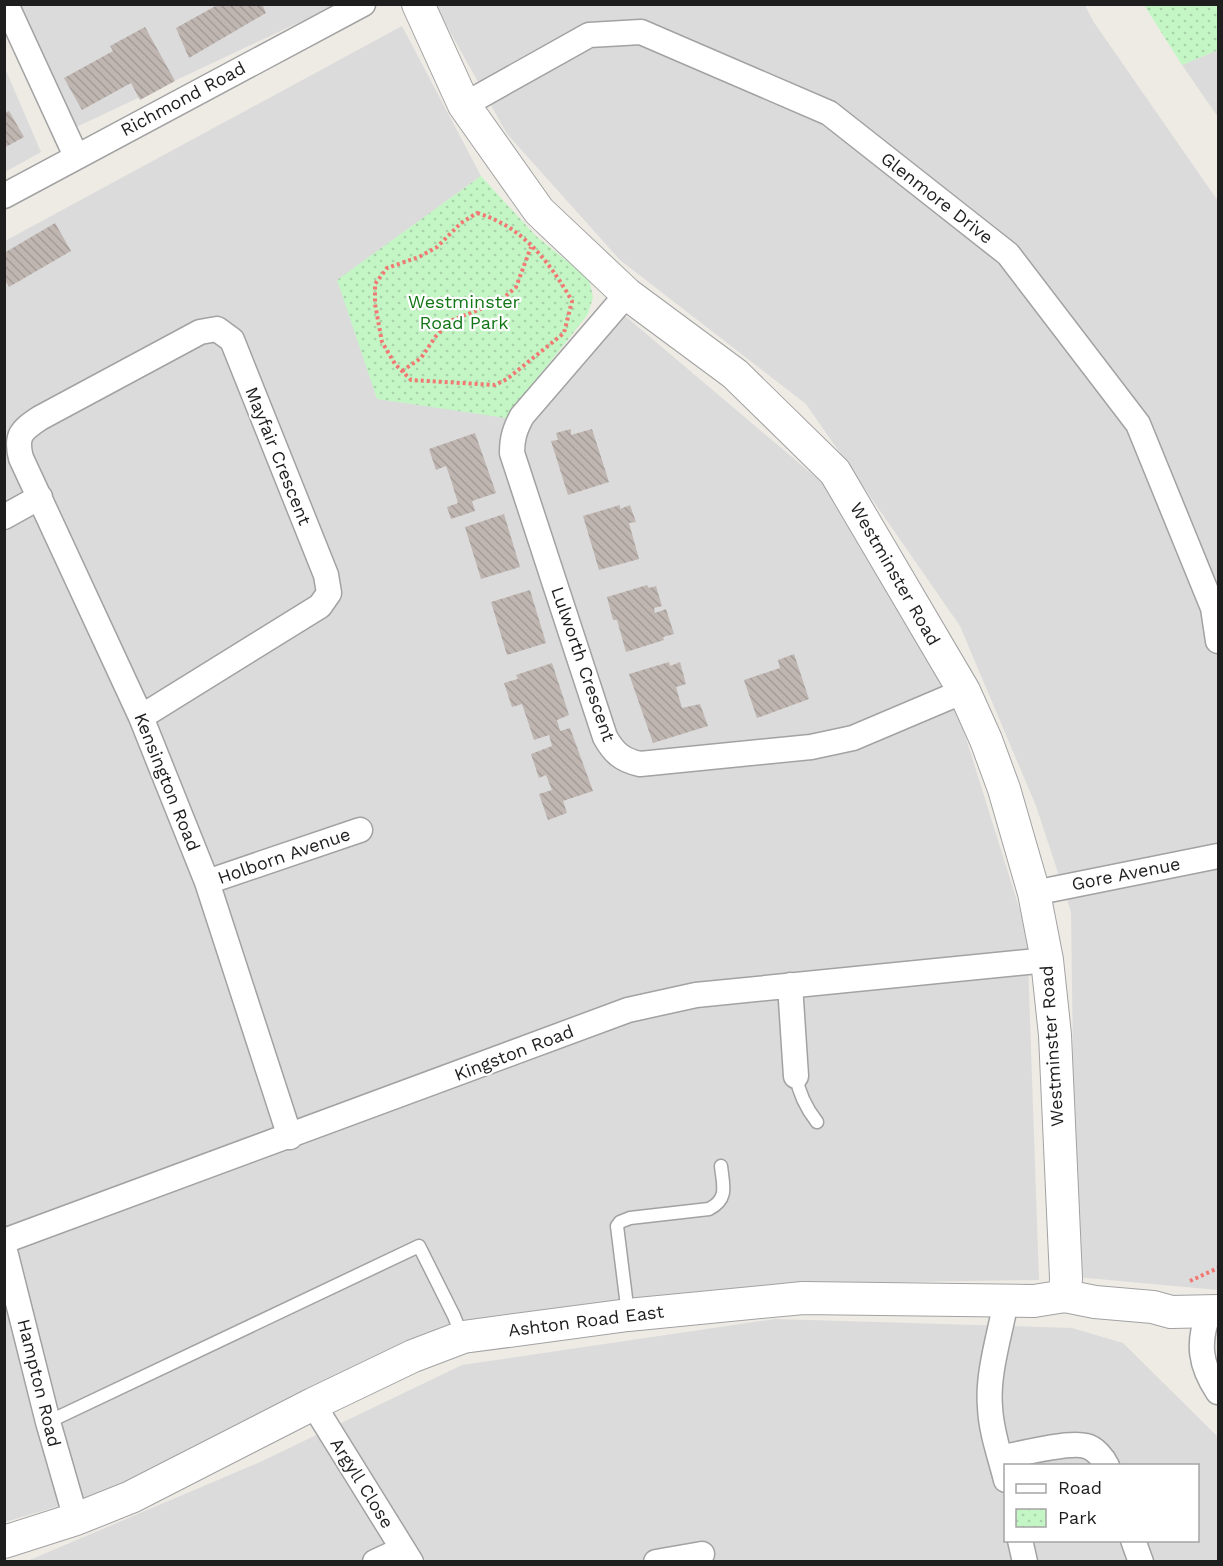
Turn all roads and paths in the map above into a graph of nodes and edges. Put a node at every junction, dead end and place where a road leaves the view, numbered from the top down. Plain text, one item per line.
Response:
1 (6, 4) edge
2 (363, 4) edge
3 (418, 4) edge
4 (464, 105) junction
5 (76, 156) junction
6 (4, 196) edge
7 (555, 226) junction
8 (531, 246) junction
9 (627, 294) junction
10 (402, 371) junction
11 (19, 438) joint
12 (40, 497) junction
13 (4, 517) edge
14 (1218, 641) edge
15 (964, 691) junction
16 (141, 717) junction
17 (360, 830) dead end
18 (1218, 855) edge
19 (207, 882) junction
20 (1034, 893) junction
21 (1047, 960) junction
22 (790, 985) junction
23 (796, 1076) joint
24 (817, 1122) dead end
25 (290, 1137) junction
26 (721, 1166) dead end
27 (4, 1241) edge
28 (4, 1247) edge
29 (1218, 1268) edge
30 (1184, 1286) dead end
31 (1065, 1296) junction
32 (1006, 1301) junction
33 (1214, 1312) edge
34 (628, 1315) junction
35 (462, 1337) junction
36 (1218, 1392) edge
37 (313, 1404) junction
38 (48, 1422) junction
39 (1018, 1464) edge
40 (1106, 1464) edge
41 (1003, 1469) edge
42 (76, 1519) junction
43 (4, 1542) edge
44 (1020, 1542) edge
45 (1134, 1542) edge
46 (702, 1554) dead end
47 (407, 1555) edge
48 (375, 1562) edge
49 (656, 1562) edge
50 (1025, 1562) edge
51 (1141, 1562) edge

1 - 5 street
2 - 5 street, Richmond Road
3 - 4 street, Westminster Road
4 - 7 street, Westminster Road
4 - 14 street, Glenmore Drive
5 - 6 street, Richmond Road
7 - 8 path
7 - 9 street, Westminster Road
8 - 10 path
8 - 10 path
8 - 10 path
9 - 15 street, Westminster Road
9 - 15 street, Lulworth Crescent
11 - 12 street, Kensington Road
11 - 16 street, Mayfair Crescent
12 - 13 street
12 - 16 street, Kensington Road
15 - 20 street, Westminster Road
16 - 19 street, Kensington Road
17 - 19 street, Holborn Avenue
18 - 20 street, Gore Avenue
19 - 25 street, Kensington Road
20 - 21 street, Westminster Road
21 - 22 street, Kingston Road
21 - 31 street, Westminster Road
22 - 23 street
22 - 25 street, Kingston Road
23 - 24 lane
25 - 27 street, Kingston Road
26 - 34 lane
28 - 38 street, Hampton Road
29 - 30 path
31 - 32 street, Ashton Road East
31 - 33 street, Ashton Road East
32 - 34 street, Ashton Road East
32 - 41 street
33 - 36 street
34 - 35 street, Ashton Road East
35 - 37 street, Ashton Road East
35 - 38 lane
37 - 42 street, Ashton Road East
37 - 47 street, Argyll Close
38 - 42 street, Hampton Road
39 - 40 street
42 - 43 street, Ashton Road East
44 - 50 street
45 - 51 street
46 - 49 street
47 - 48 street

